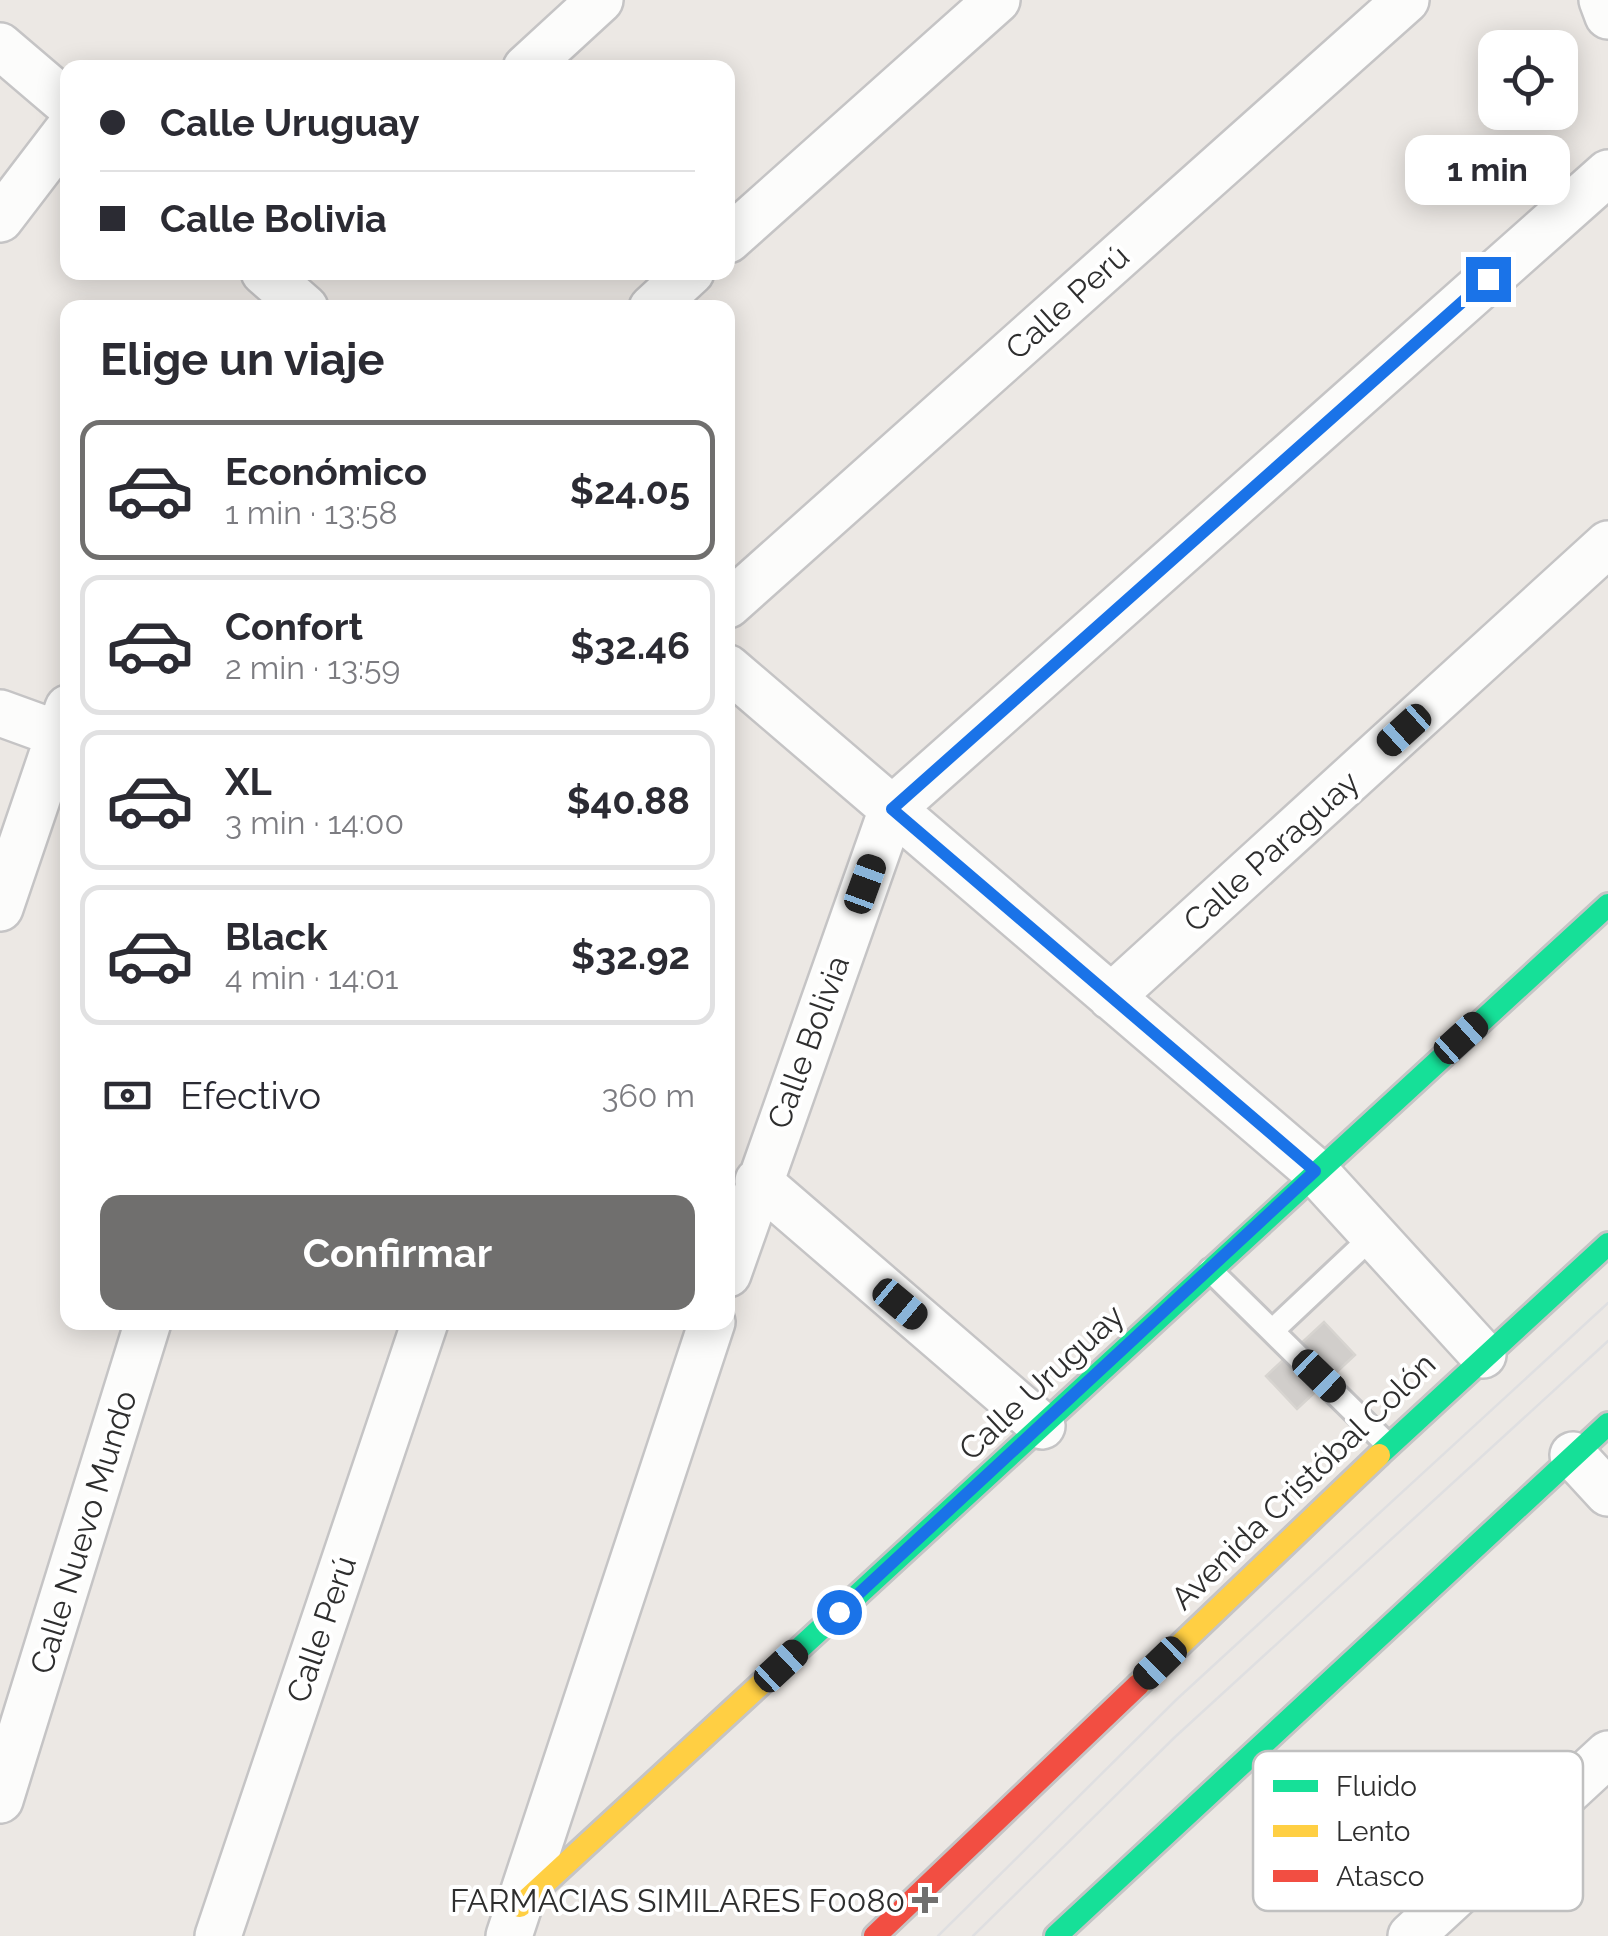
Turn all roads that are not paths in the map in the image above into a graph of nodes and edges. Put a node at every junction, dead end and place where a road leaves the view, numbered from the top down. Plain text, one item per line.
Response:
1 (600, 0) edge
2 (998, 0) edge
3 (1406, 0) edge
4 (1602, 0) edge
5 (1608, 16) edge
6 (0, 46) edge
7 (535, 60) edge
8 (60, 97) edge
9 (60, 140) edge
10 (1608, 174) edge
11 (0, 219) edge
12 (735, 234) edge
13 (682, 280) edge
14 (661, 300) edge
15 (1608, 544) edge
16 (735, 598) edge
17 (735, 674) edge
18 (0, 713) edge
19 (60, 721) edge
20 (60, 730) edge
21 (892, 809) junction
22 (1608, 905) edge
23 (0, 908) edge
24 (1111, 997) junction
25 (1315, 1171) junction
26 (758, 1182) junction
27 (1374, 1235) junction
28 (1608, 1244) edge
29 (735, 1253) edge
30 (1210, 1269) junction
31 (146, 1330) edge
32 (422, 1330) edge
33 (709, 1330) edge
34 (1272, 1331) junction
35 (1482, 1355) junction
36 (1608, 1424) edge
37 (1042, 1426) junction
38 (1388, 1445) junction
39 (1573, 1455) junction
40 (1608, 1493) edge
41 (1255, 1751) edge
42 (1253, 1753) edge
43 (1608, 1754) edge
44 (1583, 1777) edge
45 (0, 1800) edge
46 (1438, 1911) edge
47 (514, 1921) edge
48 (218, 1936) edge
49 (875, 1936) edge
50 (1056, 1936) edge
51 (1411, 1936) edge

1 - 7 street
2 - 12 street
3 - 16 street, Calle Perú
4 - 5 street
6 - 8 street
9 - 11 street
10 - 21 street, Calle Bolivia
13 - 14 street
15 - 24 street, Calle Paraguay
17 - 21 street
18 - 19 street
20 - 23 street
21 - 24 street
21 - 26 street, Calle Bolivia
22 - 25 main road, Calle Uruguay
24 - 25 street
25 - 27 street
25 - 30 main road, Calle Uruguay
26 - 29 street, Calle Bolivia
26 - 37 street
27 - 34 lane
27 - 35 street
28 - 35 main road, Avenida Cristóbal Colón
30 - 34 lane
30 - 37 main road, Calle Uruguay
31 - 45 street, Calle Nuevo Mundo
32 - 48 street, Calle Perú
33 - 47 street
34 - 38 lane
35 - 38 main road, Avenida Cristóbal Colón
36 - 39 main road
37 - 47 main road, Calle Uruguay
38 - 49 main road, Avenida Cristóbal Colón
39 - 40 street
39 - 41 main road
42 - 50 main road
43 - 44 street
46 - 51 street

